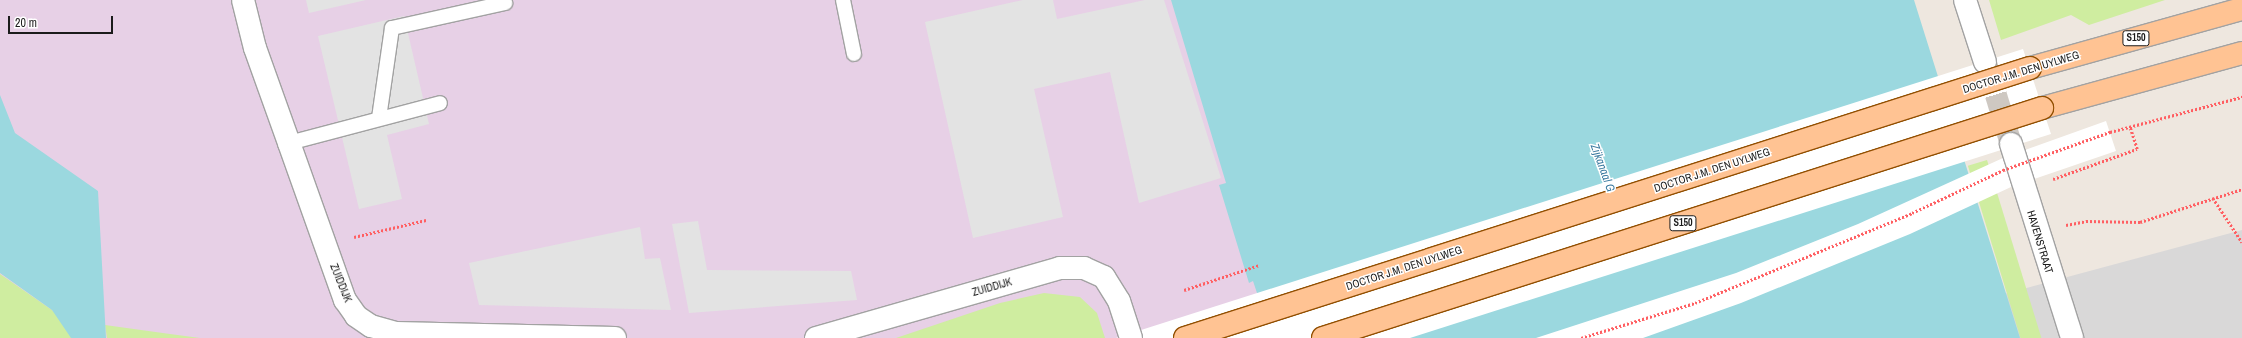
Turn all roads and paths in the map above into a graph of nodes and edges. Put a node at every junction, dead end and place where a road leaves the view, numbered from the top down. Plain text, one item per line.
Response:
1 (243, 0) edge
2 (843, 0) edge
3 (1965, 0) edge
4 (505, 3) dead end
5 (2242, 9) edge
6 (2242, 53) edge
7 (854, 54) dead end
8 (1986, 62) tunnel mouth
9 (2242, 97) edge
10 (440, 103) dead end
11 (380, 118) junction
12 (2130, 127) junction
13 (289, 143) junction
14 (2011, 144) tunnel mouth
15 (2075, 170) dead end
16 (2242, 189) edge
17 (2214, 198) junction
18 (426, 220) dead end
19 (2038, 233) junction
20 (2242, 242) edge
21 (326, 243) junction
22 (1259, 265) dead end
23 (1184, 290) dead end
24 (615, 338) edge
25 (816, 338) edge
26 (1131, 338) edge
27 (1185, 338) edge
28 (1323, 338) edge
29 (1581, 338) edge
30 (2072, 338) edge

1 - 13 street, ZUIDDIJK
2 - 7 lane
3 - 8 street
4 - 11 lane
5 - 27 main road, DOCTOR J.M. DEN UYLWEG / S150, bridge
6 - 28 main road, S150, bridge
9 - 12 path
10 - 11 lane
11 - 13 lane
12 - 15 path
12 - 29 path, bridge
13 - 21 street, ZUIDDIJK
14 - 19 street, HAVENSTRAAT
16 - 17 path
17 - 19 path
17 - 20 path
18 - 21 path
19 - 30 street, HAVENSTRAAT
21 - 24 street, ZUIDDIJK
22 - 23 path
25 - 26 street, ZUIDDIJK

